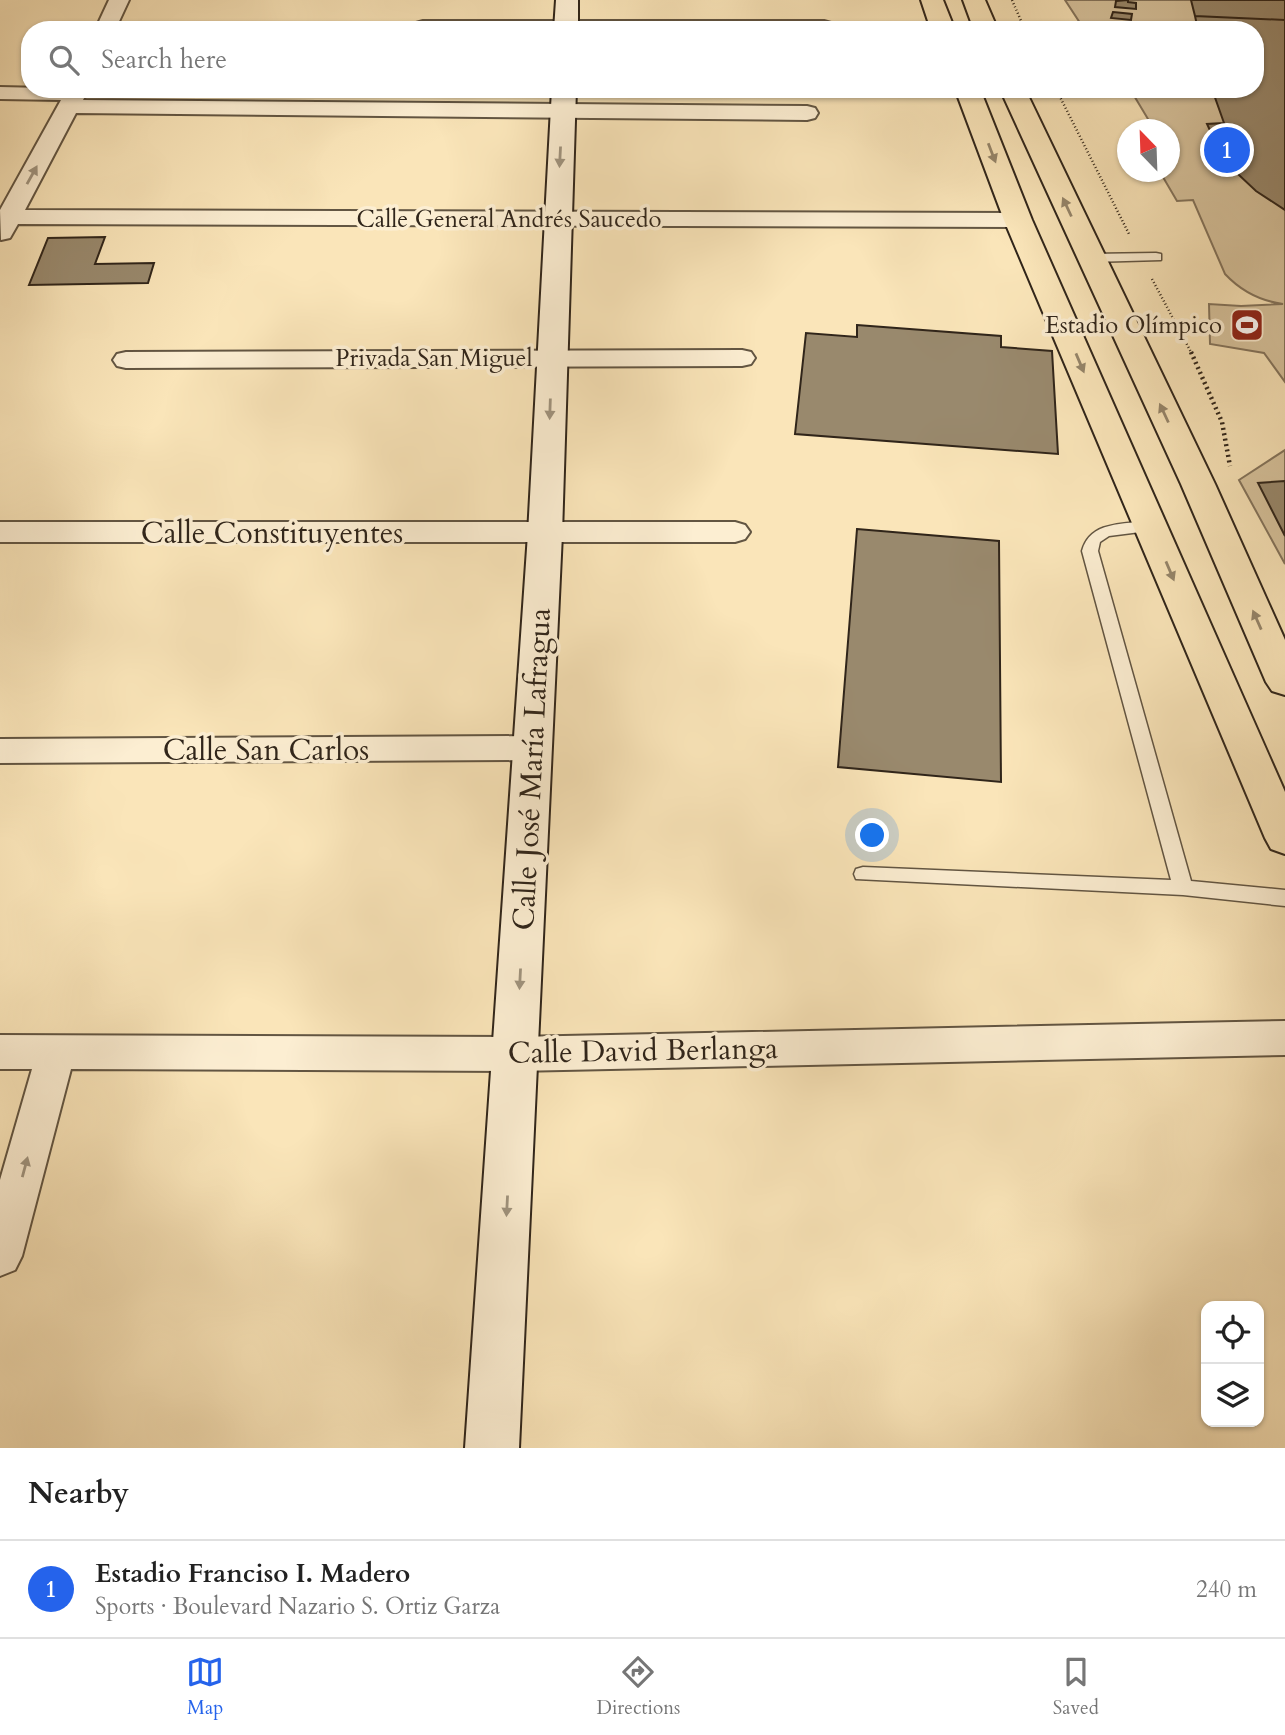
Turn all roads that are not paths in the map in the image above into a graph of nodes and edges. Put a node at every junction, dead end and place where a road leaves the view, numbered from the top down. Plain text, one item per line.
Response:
1 (119, 0) edge
2 (567, 0) edge
3 (932, 0) edge
4 (974, 0) edge
5 (110, 21) edge
6 (567, 21) edge
7 (940, 21) edge
8 (982, 21) edge
9 (0, 93) edge
10 (21, 94) edge
11 (74, 98) edge
12 (270, 98) edge
13 (971, 98) edge
14 (1016, 98) edge
15 (563, 101) edge
16 (807, 113) dead end
17 (557, 219) junction
18 (1018, 220) junction
19 (3, 223) edge
20 (1156, 257) dead end
21 (1091, 258) junction
22 (552, 357) junction
23 (742, 358) dead end
24 (126, 360) dead end
25 (1150, 526) junction
26 (0, 532) edge
27 (735, 532) dead end
28 (545, 534) junction
29 (1285, 682) edge
30 (532, 748) junction
31 (0, 751) edge
32 (1285, 838) edge
33 (863, 874) dead end
34 (1183, 888) junction
35 (1285, 898) edge
36 (1285, 1038) edge
37 (0, 1052) edge
38 (56, 1052) junction
39 (516, 1054) junction
40 (0, 1256) edge
41 (492, 1448) edge

1 - 5 street
2 - 6 main road
3 - 7 main road
4 - 8 main road
9 - 10 street
19 -> 11 street
12 - 15 street
13 -> 18 main road
21 -> 14 main road
15 - 16 street
15 -> 17 main road, Calle José María Lafragua
17 - 18 street, Calle General Andrés Saucedo
17 - 19 street, Calle General Andrés Saucedo
17 - 22 main road, Calle José María Lafragua
18 -> 25 main road
20 - 21 lane
29 -> 21 main road
22 - 23 street, Privada San Miguel
22 - 24 street, Privada San Miguel
22 -> 28 main road, Calle José María Lafragua
25 -> 32 main road
25 - 34 lane
26 - 28 street, Calle Constituyentes
27 - 28 street, Calle Constituyentes
28 - 30 main road, Calle José María Lafragua
30 - 31 street, Calle San Carlos
30 -> 39 main road, Calle José María Lafragua
33 - 34 lane
34 - 35 lane
36 - 39 street, Calle David Berlanga
37 - 38 street, Calle David Berlanga
38 - 39 street, Calle David Berlanga
40 -> 38 street
39 -> 41 main road, Calle José María Lafragua

